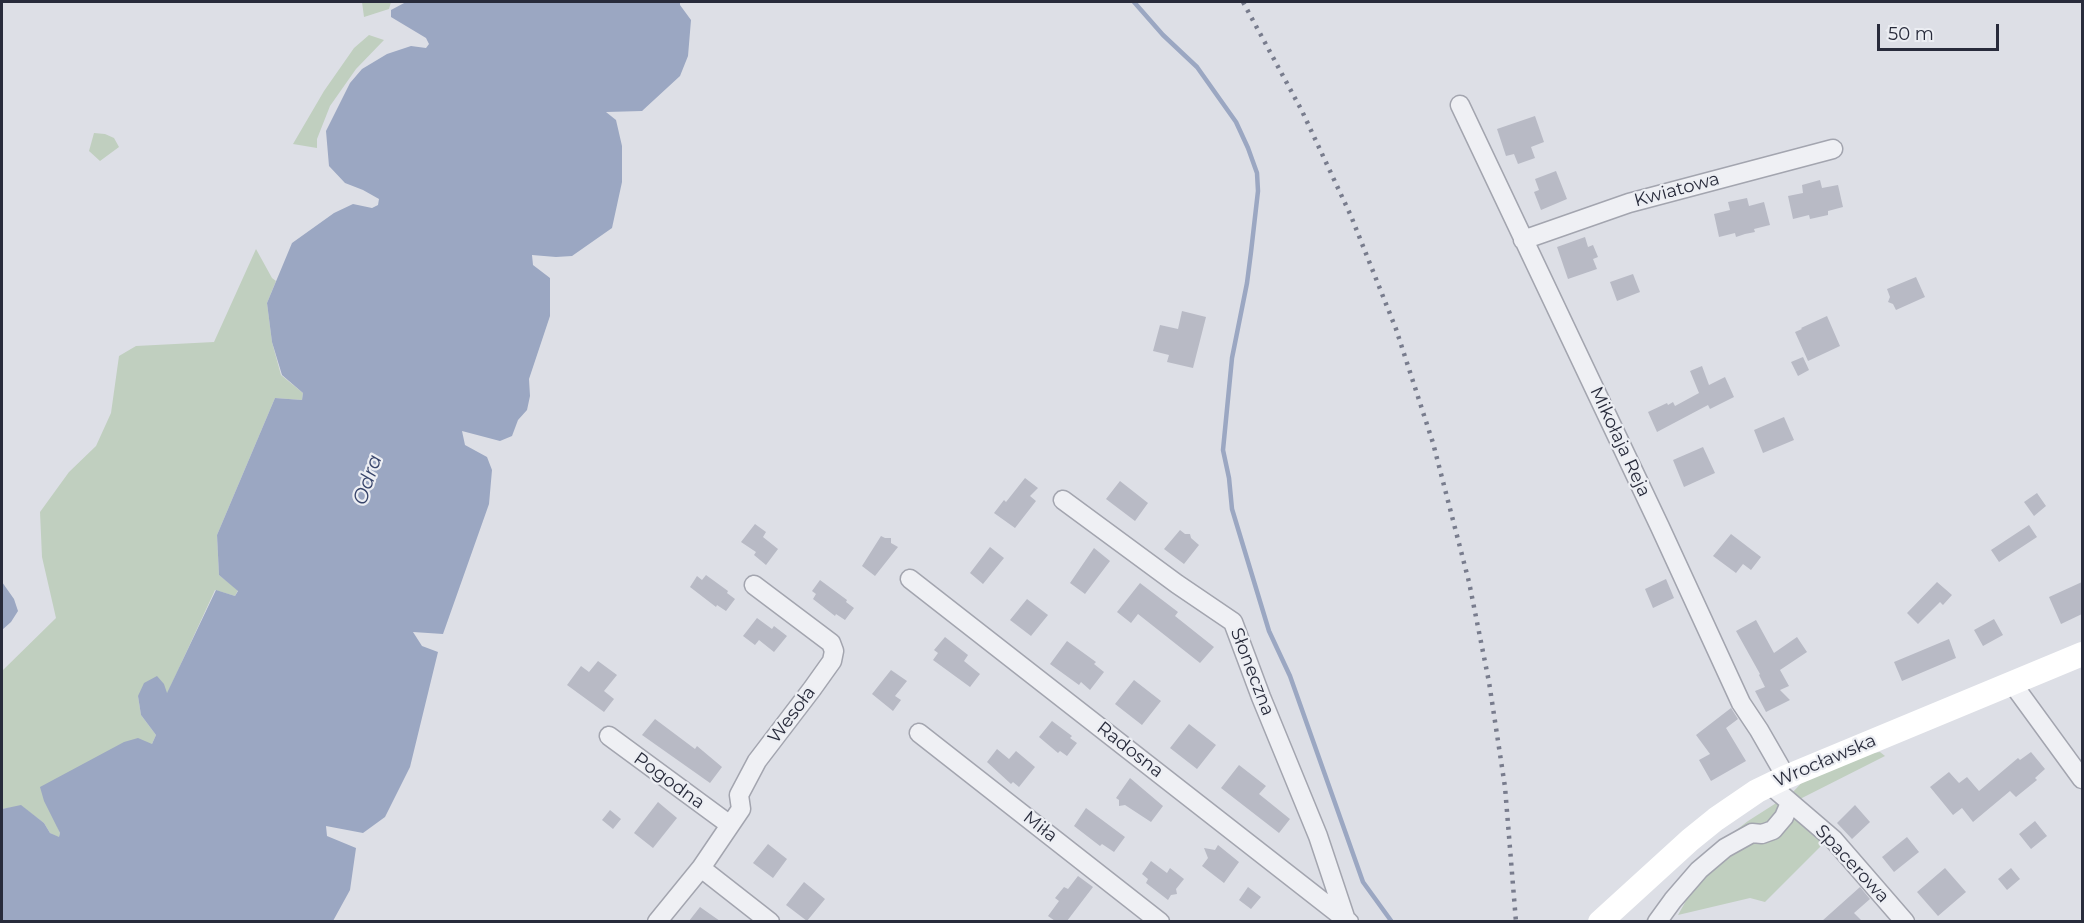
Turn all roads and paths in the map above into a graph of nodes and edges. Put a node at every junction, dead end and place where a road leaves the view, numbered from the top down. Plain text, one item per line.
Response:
1 (1460, 105) dead end
2 (1833, 149) dead end
3 (1523, 240) junction
4 (1064, 500) dead end
5 (910, 579) dead end
6 (754, 585) dead end
7 (2082, 654) edge
8 (2012, 683) junction
9 (919, 733) dead end
10 (609, 736) dead end
11 (2082, 779) edge
12 (1778, 781) junction
13 (1790, 802) junction
14 (730, 825) junction
15 (701, 868) junction
16 (1347, 919) edge
17 (657, 921) edge
18 (770, 921) edge
19 (1160, 921) edge
20 (1600, 921) edge
21 (1657, 921) edge
22 (1905, 921) edge

1 - 3 street, Mikołaja Reja
2 - 3 street, Kwiatowa
3 - 12 street, Mikołaja Reja
4 - 16 street, Słoneczna
5 - 16 street, Radosna
6 - 14 street, Wesoła
7 - 8 main road, Wrocławska
8 - 11 street
8 - 12 main road, Wrocławska
9 - 19 street, Miła
10 - 14 street, Pogodna
12 - 13 street, Spacerowa
12 - 20 main road, Wrocławska
13 - 21 street
13 - 22 street, Spacerowa
14 - 15 street, Wesoła
15 - 17 street, Wesoła
15 - 18 street

